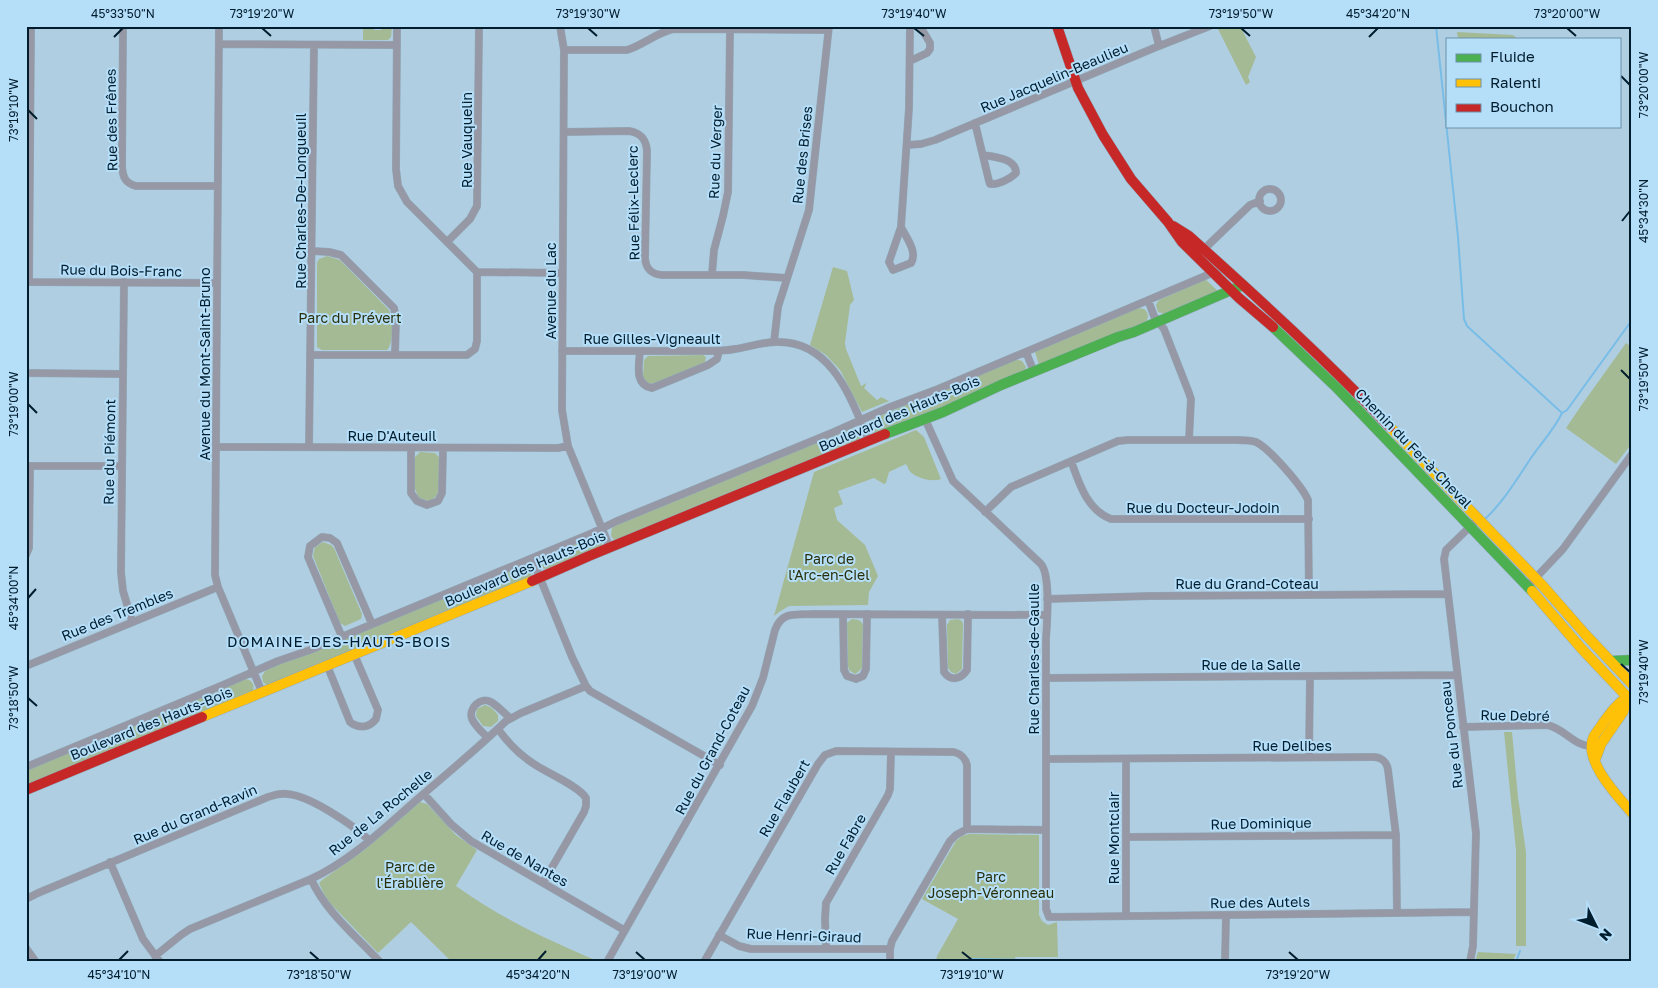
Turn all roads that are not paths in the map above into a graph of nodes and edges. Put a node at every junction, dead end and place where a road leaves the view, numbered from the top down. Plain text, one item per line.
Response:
1 (30, 26) edge
2 (123, 26) edge
3 (219, 26) edge
4 (397, 26) edge
5 (480, 26) edge
6 (560, 26) edge
7 (910, 26) edge
8 (920, 26) edge
9 (1057, 26) edge
10 (1154, 26) edge
11 (1210, 26) edge
12 (829, 28) edge
13 (730, 29) junction
14 (219, 44) junction
15 (314, 45) junction
16 (397, 45) junction
17 (1159, 46) junction
18 (564, 50) junction
19 (910, 61) junction
20 (1076, 81) junction
21 (975, 123) junction
22 (29, 124) edge
23 (564, 132) junction
24 (907, 144) junction
25 (983, 155) junction
26 (217, 186) junction
27 (1260, 201) dead end
28 (900, 227) junction
29 (447, 242) junction
30 (313, 250) junction
31 (1199, 253) junction
32 (1224, 268) junction
33 (476, 272) junction
34 (1213, 272) junction
35 (562, 273) junction
36 (712, 274) junction
37 (786, 278) junction
38 (28, 282) edge
39 (124, 282) junction
40 (216, 283) junction
41 (1243, 285) junction
42 (1232, 291) junction
43 (1148, 300) junction
44 (1158, 322) junction
45 (774, 342) junction
46 (562, 350) junction
47 (640, 351) junction
48 (719, 351) junction
49 (1026, 352) junction
50 (312, 355) junction
51 (395, 355) junction
52 (1034, 372) junction
53 (26, 373) edge
54 (122, 374) junction
55 (925, 419) junction
56 (859, 421) junction
57 (1190, 440) junction
58 (869, 441) junction
59 (568, 446) junction
60 (216, 447) junction
61 (309, 447) junction
62 (411, 448) junction
63 (443, 448) junction
64 (1632, 454) edge
65 (1071, 461) junction
66 (28, 466) edge
67 (121, 466) junction
68 (1438, 493) junction
69 (1468, 508) junction
70 (985, 512) junction
71 (1309, 519) junction
72 (1478, 519) junction
73 (1470, 526) junction
74 (602, 528) junction
75 (610, 548) junction
76 (26, 555) edge
77 (532, 558) junction
78 (541, 578) junction
79 (1536, 578) junction
80 (1528, 586) junction
81 (218, 587) junction
82 (1447, 594) junction
83 (1309, 595) junction
84 (1047, 599) junction
85 (867, 614) junction
86 (968, 614) junction
87 (843, 615) junction
88 (942, 615) junction
89 (1047, 615) junction
90 (132, 621) junction
91 (372, 624) junction
92 (342, 637) junction
93 (354, 654) junction
94 (1632, 660) edge
95 (1611, 661) junction
96 (326, 665) junction
97 (26, 666) edge
98 (254, 671) junction
99 (1457, 675) junction
100 (1310, 676) junction
101 (1046, 678) junction
102 (1632, 684) edge
103 (586, 686) junction
104 (262, 692) junction
105 (1630, 697) edge
106 (510, 718) junction
107 (1463, 727) junction
108 (498, 729) junction
109 (488, 738) junction
110 (1592, 746) junction
111 (891, 752) junction
112 (1309, 757) junction
113 (1126, 759) junction
114 (1046, 760) junction
115 (1595, 760) junction
116 (720, 765) junction
117 (26, 767) edge
118 (26, 790) edge
119 (424, 794) junction
120 (1632, 813) edge
121 (967, 829) junction
122 (1046, 830) junction
123 (1396, 835) junction
124 (1126, 838) junction
125 (369, 840) junction
126 (110, 862) junction
127 (311, 879) junction
128 (542, 883) junction
129 (26, 899) edge
130 (1474, 912) junction
131 (1397, 913) junction
132 (1047, 915) joint
133 (1226, 915) junction
134 (1126, 916) junction
135 (624, 930) junction
136 (719, 935) junction
137 (26, 948) edge
138 (826, 949) junction
139 (890, 949) junction
140 (157, 959) edge
141 (36, 962) edge
142 (380, 962) edge
143 (607, 962) edge
144 (704, 962) edge
145 (890, 962) edge
146 (1225, 962) edge
147 (1470, 962) edge

1 - 22 street
2 - 26 street, Rue des Frênes
3 - 14 street, Avenue du Mont-Saint-Bruno
4 - 16 street
5 - 29 street, Rue Vauquelin
6 - 18 street, Avenue du Lac
7 - 19 street
8 - 19 street
9 - 20 street, Chemin du Fer-à-Cheval
10 - 17 street
11 - 17 street, Rue Jacquelin-Beaulieu
12 - 13 street
12 - 37 street, Rue des Brises
13 - 18 street
13 - 36 street, Rue du Verger
14 - 15 street
14 - 26 street, Avenue du Mont-Saint-Bruno
15 - 16 street
15 - 30 street, Rue Charles-De-Longueuil
16 - 29 street
17 - 20 street, Rue Jacquelin-Beaulieu
18 - 23 street, Avenue du Lac
19 - 24 street
20 - 21 street, Rue Jacquelin-Beaulieu
20 - 31 street, Chemin du Fer-à-Cheval
21 - 24 street, Rue Jacquelin-Beaulieu
21 - 25 street
22 - 38 street
23 - 35 street, Avenue du Lac
23 - 36 street, Rue Félix-Leclerc
24 - 28 street
25 - 25 street
26 - 40 street, Avenue du Mont-Saint-Bruno
27 - 31 street
28 - 28 street
29 - 33 street
30 - 50 street, Rue Charles-De-Longueuil
30 - 51 street
31 - 32 street, Chemin du Fer-à-Cheval
31 - 34 street, Chemin du Fer-à-Cheval
32 - 34 street, Boulevard des Hauts-Bois
32 - 41 street, Chemin du Fer-à-Cheval
33 - 35 street
33 - 51 street
34 - 42 street, Chemin du Fer-à-Cheval
34 - 43 street, Boulevard des Hauts-Bois
35 - 46 street, Avenue du Lac
36 - 37 street, Rue Félix-Leclerc
37 - 45 street, Rue des Brises
38 - 39 street, Rue du Bois-Franc
39 - 40 street, Rue du Bois-Franc
39 - 54 street, Rue du Piémont
40 - 60 street, Avenue du Mont-Saint-Bruno
41 - 42 street, Boulevard des Hauts-Bois
41 - 69 street, Chemin du Fer-à-Cheval
42 - 44 street, Boulevard des Hauts-Bois
42 - 68 street, Chemin du Fer-à-Cheval
43 - 44 street
43 - 49 street, Boulevard des Hauts-Bois
44 - 52 street, Boulevard des Hauts-Bois
44 - 57 street
45 - 48 street, Rue Gilles-Vigneault
45 - 56 street, Rue Gilles-Vigneault
46 - 47 street, Rue Gilles-Vigneault
46 - 59 street, Avenue du Lac
47 - 48 street, Rue Gilles-Vigneault
47 - 48 street
49 - 52 street
49 - 56 street, Boulevard des Hauts-Bois
50 - 51 street
50 - 61 street, Rue Charles-De-Longueuil
52 - 55 street, Boulevard des Hauts-Bois
53 - 54 street
54 - 67 street, Rue du Piémont
55 - 58 street, Boulevard des Hauts-Bois
55 - 70 street, Rue Charles-de-Gaulle
56 - 58 street, Rue Gilles-Vigneault
56 - 74 street, Boulevard des Hauts-Bois
57 - 65 street
57 - 71 street
58 - 75 street, Boulevard des Hauts-Bois
59 - 63 street, Rue D'Auteuil
59 - 74 street, Avenue du Lac
60 - 61 street, Rue D'Auteuil
60 - 81 street, Avenue du Mont-Saint-Bruno
61 - 62 street, Rue D'Auteuil
62 - 63 street, Rue D'Auteuil
62 - 63 street
64 - 79 street
65 - 70 street
65 - 71 street, Rue du Docteur-Jodoin
66 - 67 street
66 - 76 street
67 - 90 street, Rue du Piémont
68 - 69 street
68 - 73 street, Chemin du Fer-à-Cheval
69 - 72 street, Chemin du Fer-à-Cheval
70 - 84 street, Rue Charles-de-Gaulle
71 - 83 street
72 - 73 street, Rue du Ponceau
72 - 79 street, Chemin du Fer-à-Cheval
73 - 80 street, Chemin du Fer-à-Cheval
73 - 82 street, Rue du Ponceau
74 - 75 street, Avenue du Lac
74 - 77 street, Boulevard des Hauts-Bois
75 - 78 street, Boulevard des Hauts-Bois
77 - 78 street
77 - 91 street, Boulevard des Hauts-Bois
78 - 93 street, Boulevard des Hauts-Bois
78 - 103 street
79 - 80 street
79 - 95 street, Chemin du Fer-à-Cheval
80 - 105 street, Chemin du Fer-à-Cheval
81 - 90 street, Rue des Trembles
81 - 98 street, Avenue du Mont-Saint-Bruno
82 - 83 street, Rue du Grand-Coteau
82 - 99 street, Rue du Ponceau
83 - 84 street, Rue du Grand-Coteau
84 - 89 street, Rue Charles-de-Gaulle
85 - 87 street, Rue du Grand-Coteau
85 - 87 street
85 - 88 street, Rue du Grand-Coteau
86 - 88 street, Rue du Grand-Coteau
86 - 88 street
86 - 89 street, Rue du Grand-Coteau
87 - 116 street, Rue du Grand-Coteau
89 - 101 street, Rue Charles-de-Gaulle
90 - 97 street, Rue des Trembles
91 - 92 street, Boulevard des Hauts-Bois
91 - 92 street
92 - 98 street, Boulevard des Hauts-Bois
93 - 96 street, Boulevard des Hauts-Bois
93 - 96 street
94 - 95 street
95 - 102 street, Chemin du Fer-à-Cheval
96 - 104 street, Boulevard des Hauts-Bois
98 - 104 street, Avenue du Mont-Saint-Bruno
98 - 117 street, Boulevard des Hauts-Bois
99 - 100 street, Rue de la Salle
99 - 107 street, Rue du Ponceau
100 - 101 street, Rue de la Salle
100 - 112 street
101 - 114 street, Rue Charles-de-Gaulle
103 - 106 street, Rue de La Rochelle
103 - 116 street
104 - 118 street, Boulevard des Hauts-Bois
105 - 110 street
105 - 115 street
106 - 108 street, Rue de La Rochelle
106 - 109 street
107 - 110 street, Rue Debré
107 - 130 street, Rue du Ponceau
108 - 109 street, Rue de La Rochelle
108 - 128 street
109 - 119 street, Rue de La Rochelle
110 - 115 street
111 - 121 street, Rue Flaubert
111 - 136 street, Rue Flaubert
111 - 138 street, Rue Fabre
112 - 113 street, Rue Delibes
112 - 123 street, Rue Delibes
113 - 114 street, Rue Delibes
113 - 124 street, Rue Montclair
114 - 122 street, Rue Charles-de-Gaulle
115 - 120 street
116 - 135 street, Rue du Grand-Coteau
119 - 125 street, Rue de La Rochelle
119 - 128 street, Rue de Nantes
121 - 122 street
121 - 139 street
122 - 132 street, Rue Charles-de-Gaulle
123 - 124 street, Rue Dominique
123 - 131 street, Rue Delibes
124 - 134 street, Rue Montclair
125 - 126 street, Rue du Grand-Ravin
125 - 127 street, Rue de La Rochelle
126 - 129 street, Rue du Grand-Ravin
126 - 140 street
127 - 140 street, Rue de La Rochelle
127 - 142 street
128 - 135 street, Rue de Nantes
130 - 131 street, Rue des Autels
130 - 147 street, Rue du Ponceau
131 - 133 street, Rue des Autels
132 - 134 street, Rue des Autels
133 - 134 street, Rue des Autels
133 - 146 street
135 - 143 street, Rue du Grand-Coteau
136 - 138 street, Rue Henri-Giraud
136 - 144 street, Rue Flaubert
137 - 141 street
138 - 139 street, Rue Henri-Giraud
139 - 145 street

